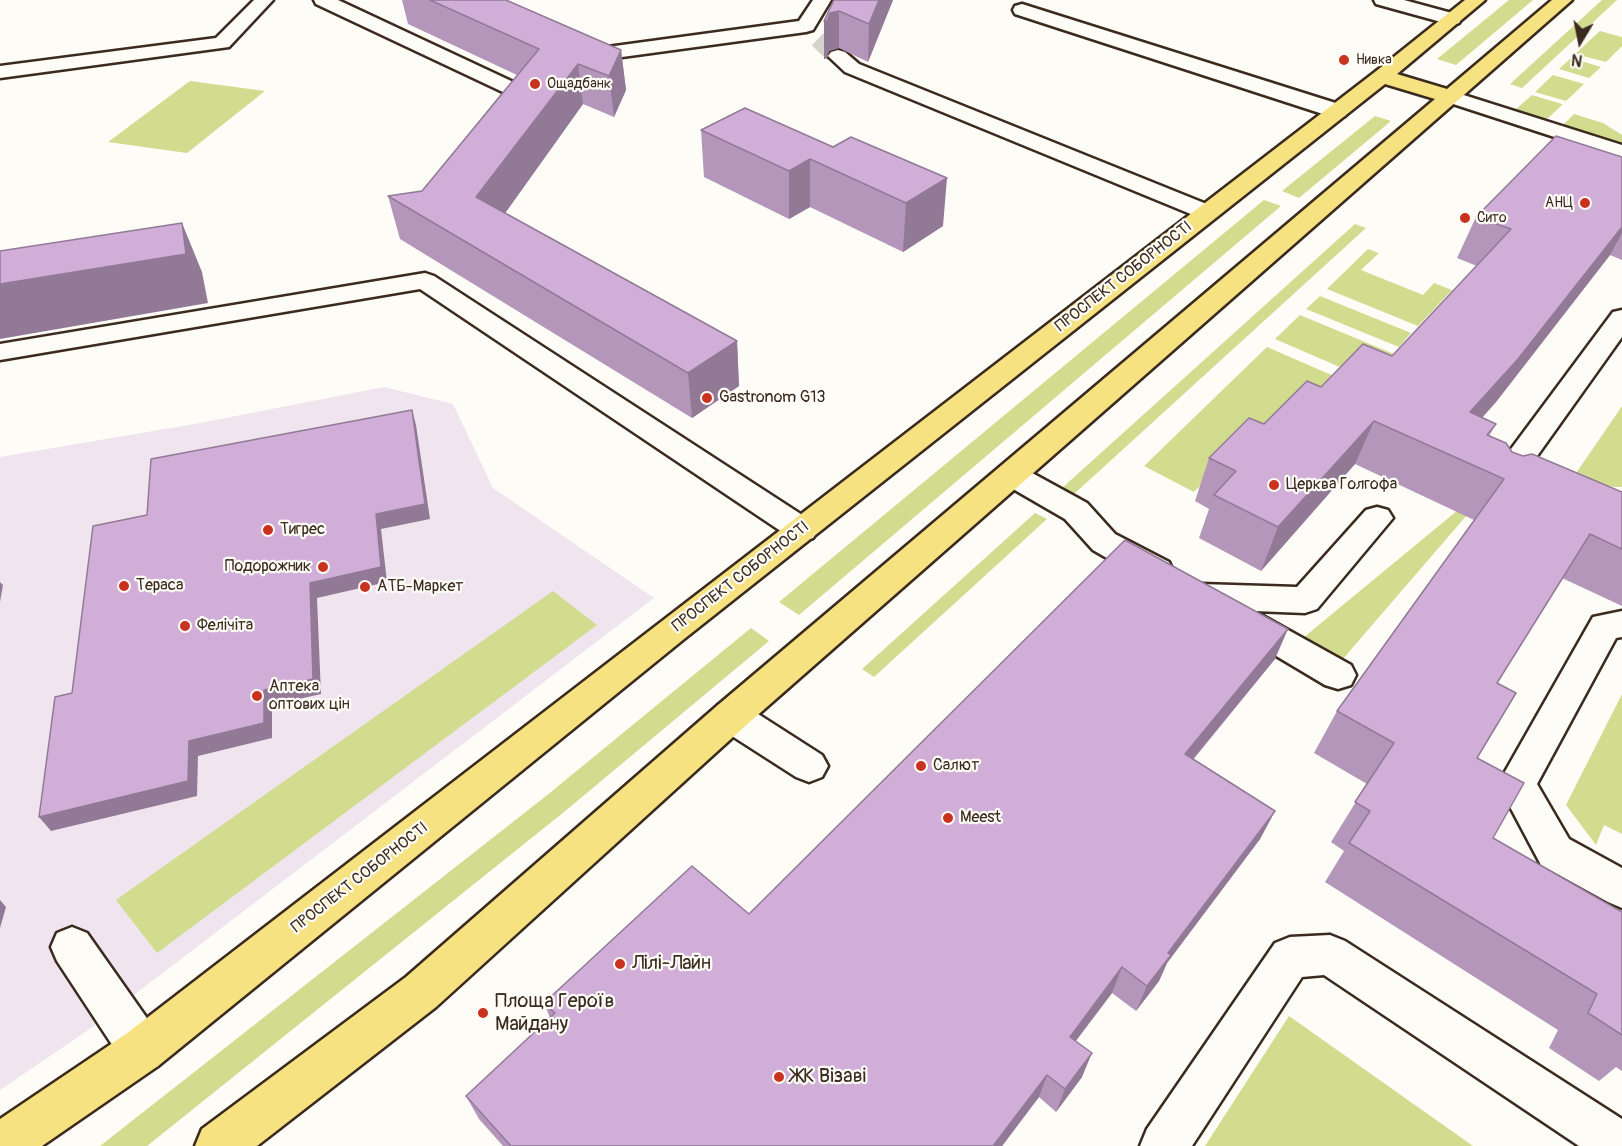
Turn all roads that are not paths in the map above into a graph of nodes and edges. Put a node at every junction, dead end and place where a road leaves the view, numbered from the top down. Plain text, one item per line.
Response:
1 (264, 0) edge
2 (323, 0) edge
3 (1383, 0) edge
4 (1476, 0) edge
5 (1563, 0) edge
6 (813, 4) edge
7 (1022, 10) dead end
8 (1452, 19) junction
9 (600, 54) edge
10 (838, 56) tunnel mouth
11 (0, 72) edge
12 (1382, 76) junction
13 (1450, 98) junction
14 (1337, 111) junction
15 (481, 138) edge
16 (1622, 152) edge
17 (1206, 212) junction
18 (1622, 318) edge
19 (0, 352) edge
20 (1012, 476) junction
21 (1499, 487) edge
22 (1377, 518) dead end
23 (802, 530) junction
24 (1201, 596) junction
25 (1622, 624) edge
26 (1338, 675) dead end
27 (731, 716) junction
28 (809, 766) dead end
29 (1622, 889) edge
30 (72, 947) dead end
31 (142, 1050) junction
32 (1, 1146) edge
33 (219, 1146) edge
34 (1164, 1146) edge
35 (1620, 1146) edge

1 - 11 street
2 - 15 street
3 - 8 street
4 - 8 main road, ПРОСПЕКТ СОБОРНОСТІ
5 - 13 main road
6 - 9 street
7 - 14 street
8 - 12 main road, ПРОСПЕКТ СОБОРНОСТІ
10 - 17 street
12 - 13 main road
12 - 14 main road, ПРОСПЕКТ СОБОРНОСТІ
13 - 16 street
13 - 20 main road
14 - 17 main road, ПРОСПЕКТ СОБОРНОСТІ
17 - 23 main road, ПРОСПЕКТ СОБОРНОСТІ
18 - 21 street
19 - 23 street
20 - 24 street
20 - 27 main road
22 - 24 street
23 - 31 main road, ПРОСПЕКТ СОБОРНОСТІ
24 - 26 street
25 - 29 street
27 - 28 street
27 - 33 main road
30 - 31 street
31 - 32 main road, ПРОСПЕКТ СОБОРНОСТІ
34 - 35 street

